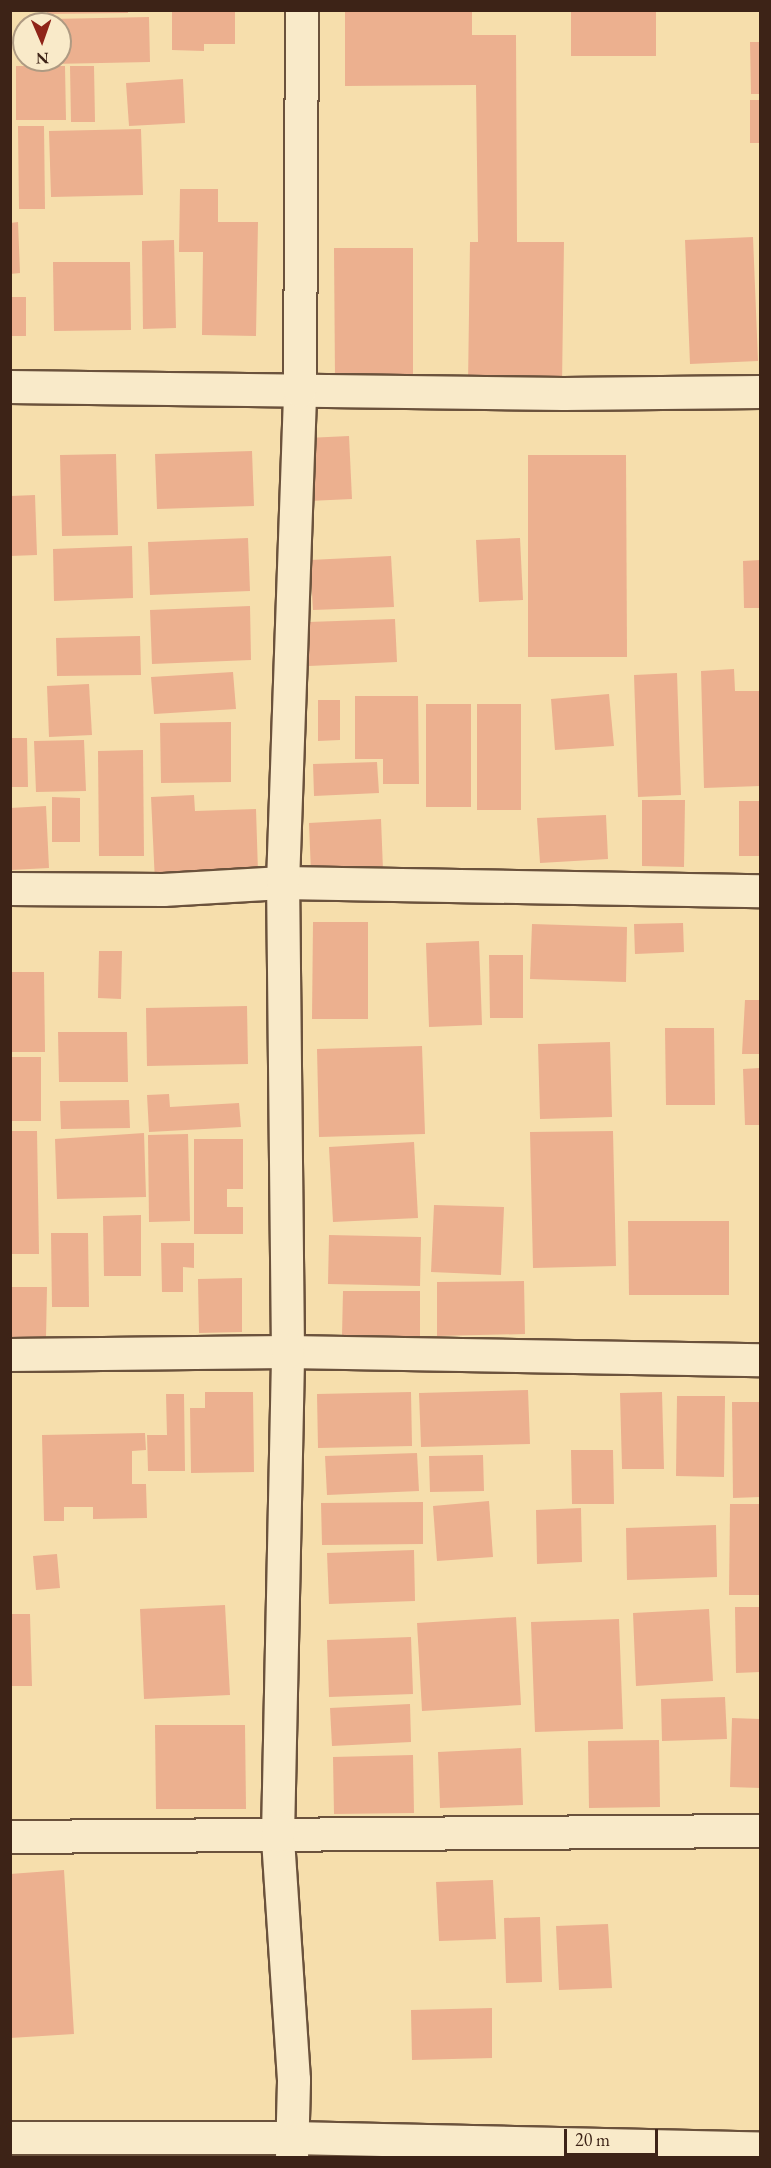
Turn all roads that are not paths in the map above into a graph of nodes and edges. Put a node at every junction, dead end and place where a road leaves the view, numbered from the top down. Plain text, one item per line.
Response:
1 (302, 10) edge
2 (10, 387) edge
3 (300, 391) junction
4 (760, 392) edge
5 (283, 883) junction
6 (10, 889) edge
7 (760, 891) edge
8 (288, 1352) junction
9 (10, 1355) edge
10 (760, 1360) edge
11 (760, 1831) edge
12 (278, 1836) junction
13 (10, 1837) edge
14 (10, 2138) edge
15 (292, 2148) edge
16 (760, 2149) edge

1 - 3 street
2 - 3 street
3 - 4 street
3 - 5 street
5 - 6 street
5 - 7 street
5 - 8 street
8 - 9 street
8 - 10 street
8 - 12 street
11 - 12 street
12 - 13 street
12 - 15 street
14 - 15 street
15 - 16 street

